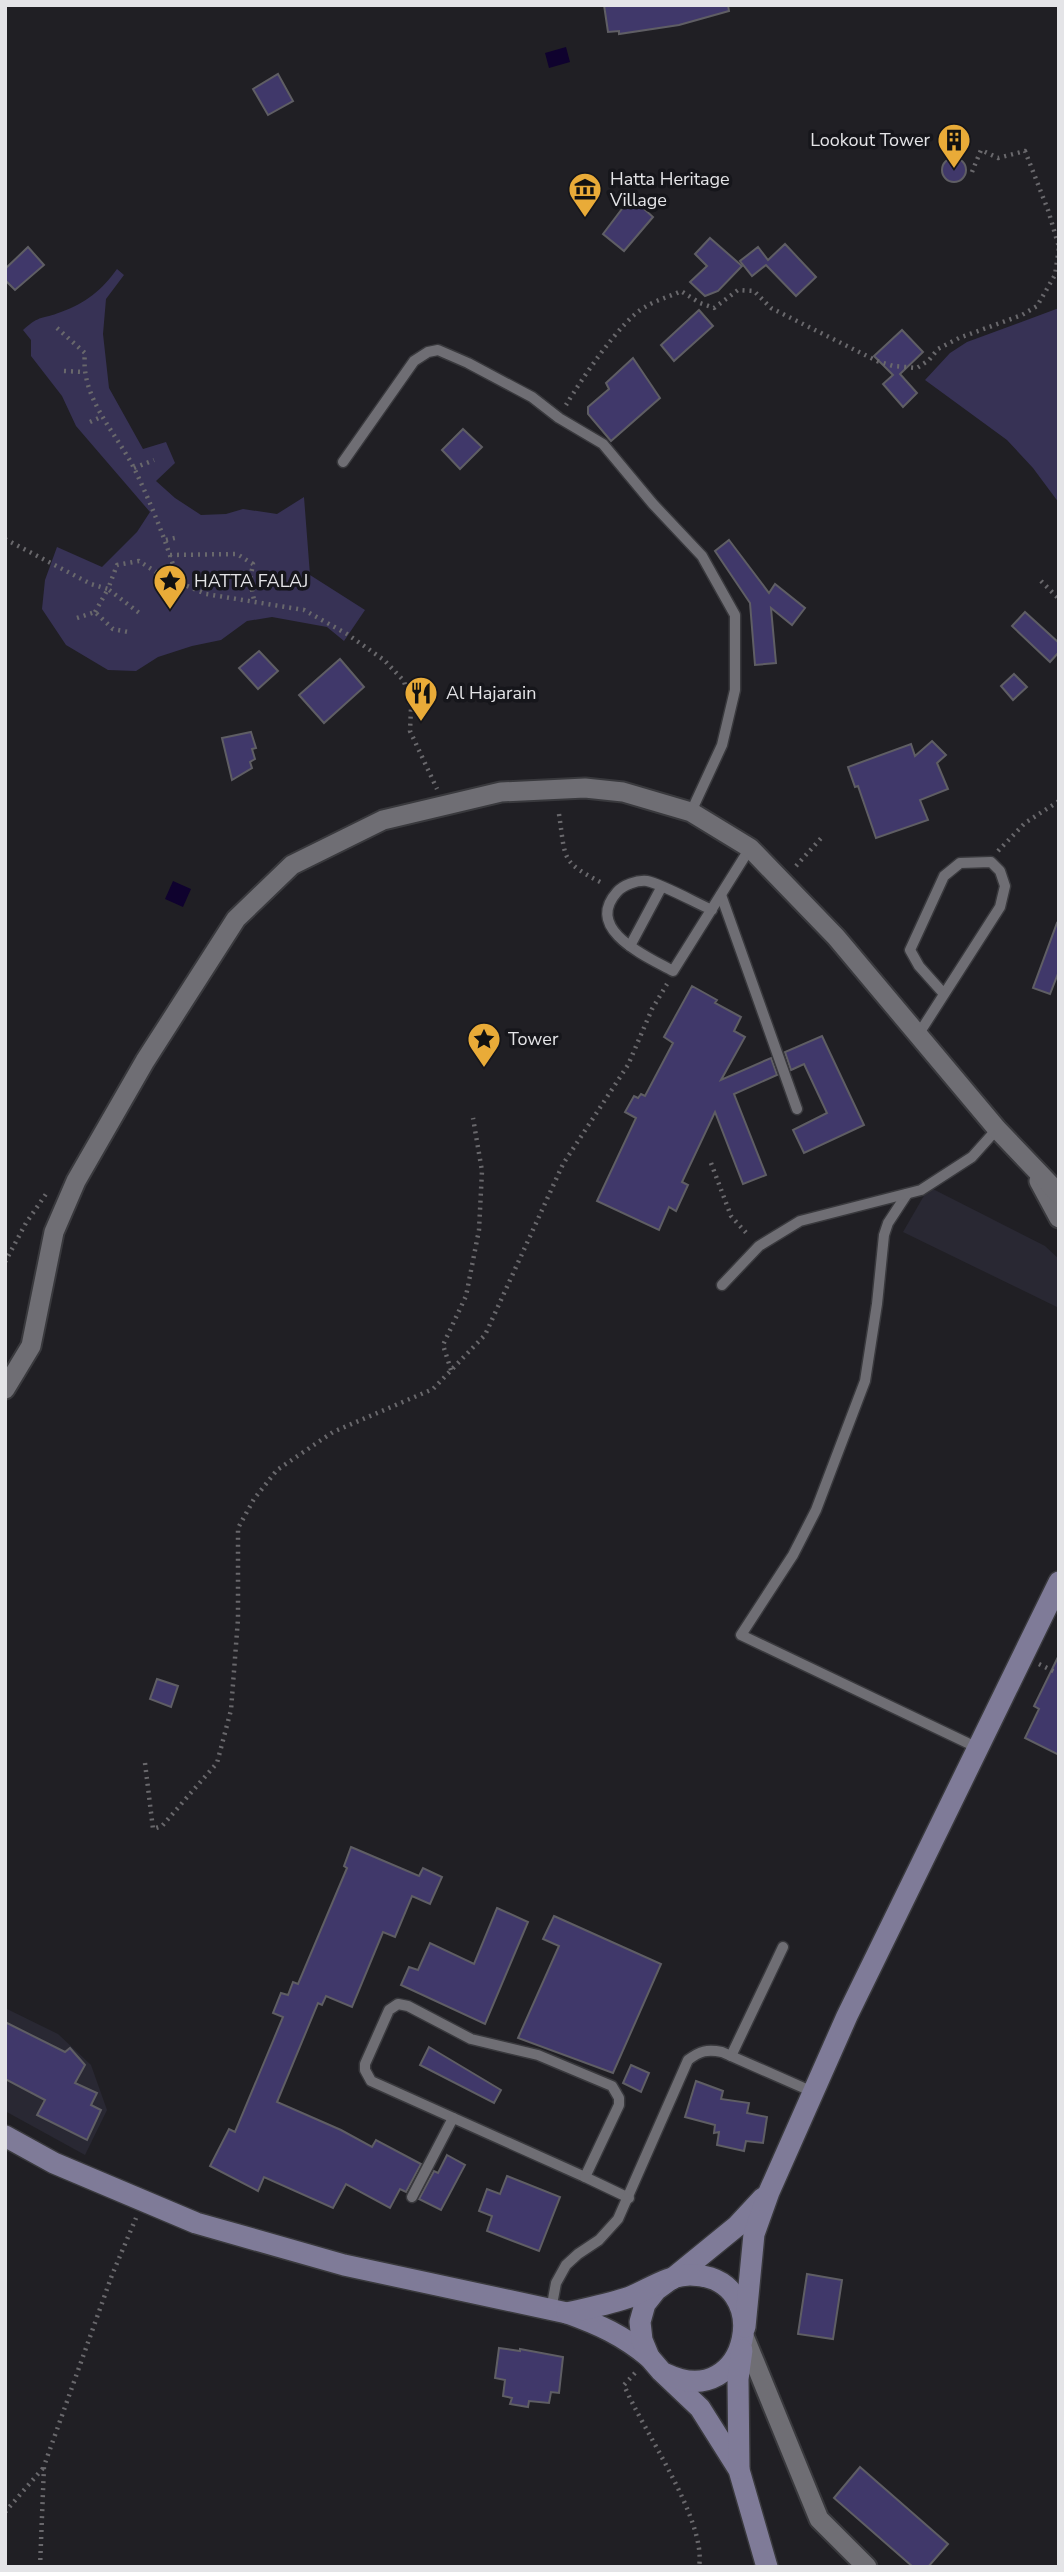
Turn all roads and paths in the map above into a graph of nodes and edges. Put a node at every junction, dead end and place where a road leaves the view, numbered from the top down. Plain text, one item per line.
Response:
1 (972, 172) dead end
2 (1059, 247) edge
3 (57, 328) dead end
4 (64, 371) dead end
5 (83, 372) junction
6 (101, 417) junction
7 (559, 418) junction
8 (89, 422) dead end
9 (154, 460) dead end
10 (343, 462) dead end
11 (134, 468) junction
12 (179, 537) dead end
13 (5, 538) edge
14 (166, 540) junction
15 (170, 555) junction
16 (1041, 581) dead end
17 (178, 582) junction
18 (108, 589) junction
19 (254, 600) junction
20 (1059, 600) edge
21 (95, 612) junction
22 (142, 615) dead end
23 (77, 618) dead end
24 (128, 632) dead end
25 (1059, 801) edge
26 (444, 806) junction
27 (691, 812) junction
28 (559, 814) dead end
29 (823, 836) dead end
30 (750, 848) junction
31 (991, 862) junction
32 (783, 880) junction
33 (661, 888) junction
34 (617, 891) junction
35 (721, 895) junction
36 (712, 909) junction
37 (630, 946) junction
38 (673, 971) junction
39 (944, 994) junction
40 (918, 1035) junction
41 (797, 1109) dead end
42 (473, 1118) dead end
43 (997, 1129) junction
44 (711, 1163) dead end
45 (1035, 1171) junction
46 (908, 1194) junction
47 (1059, 1194) edge
48 (1059, 1218) edge
49 (759, 1246) junction
50 (722, 1285) dead end
51 (451, 1370) junction
52 (5, 1389) edge
53 (1059, 1582) edge
54 (978, 1748) junction
55 (145, 1763) dead end
56 (783, 1947) dead end
57 (731, 2056) junction
58 (813, 2092) junction
59 (453, 2118) junction
60 (5, 2136) edge
61 (585, 2177) junction
62 (769, 2192) junction
63 (412, 2197) dead end
64 (629, 2198) junction
65 (143, 2201) junction
66 (671, 2279) junction
67 (559, 2312) junction
68 (744, 2336) junction
69 (655, 2364) junction
70 (44, 2466) junction
71 (739, 2470) junction
72 (5, 2512) edge
73 (700, 2566) edge
74 (40, 2567) edge
75 (767, 2567) edge
76 (867, 2567) edge

1 - 2 path
2 - 7 path
3 - 5 path
4 - 5 path
5 - 6 path
6 - 8 path
6 - 11 path
7 - 10 lane
7 - 27 lane
9 - 11 path
11 - 14 path
12 - 14 path
13 - 18 path
14 - 15 path
15 - 17 path
15 - 19 path
16 - 20 path
17 - 18 path
17 - 19 path
18 - 21 path
18 - 22 path
19 - 26 path
21 - 23 path
21 - 24 path
25 - 31 path
26 - 27 street
26 - 52 street
27 - 30 street
28 - 34 path
29 - 32 path
30 - 32 street
30 - 35 lane
31 - 39 lane
31 - 39 lane
32 - 40 street
33 - 34 lane
33 - 36 lane
33 - 37 lane
34 - 37 lane
35 - 36 lane
35 - 41 lane
36 - 38 lane
37 - 38 lane
38 - 51 path
39 - 40 lane
40 - 43 street
42 - 51 path
43 - 45 street
43 - 46 lane
44 - 49 path
45 - 47 street
45 - 48 street
46 - 49 lane
46 - 54 lane
49 - 50 lane
51 - 55 path
53 - 54 main road
54 - 58 main road
56 - 57 lane
57 - 58 lane
57 - 64 lane
58 - 62 main road
59 - 61 lane
59 - 61 lane
59 - 63 lane
60 - 65 main road
61 - 64 lane
62 - 66 main road
62 - 68 main road
64 - 67 lane
65 - 67 main road
65 - 70 path
66 - 67 main road
66 - 68 main road
66 - 69 main road
67 - 69 main road
68 - 69 main road
68 - 71 main road
68 - 76 street
69 - 71 main road
69 - 73 path
70 - 72 path
70 - 74 path
71 - 75 main road

